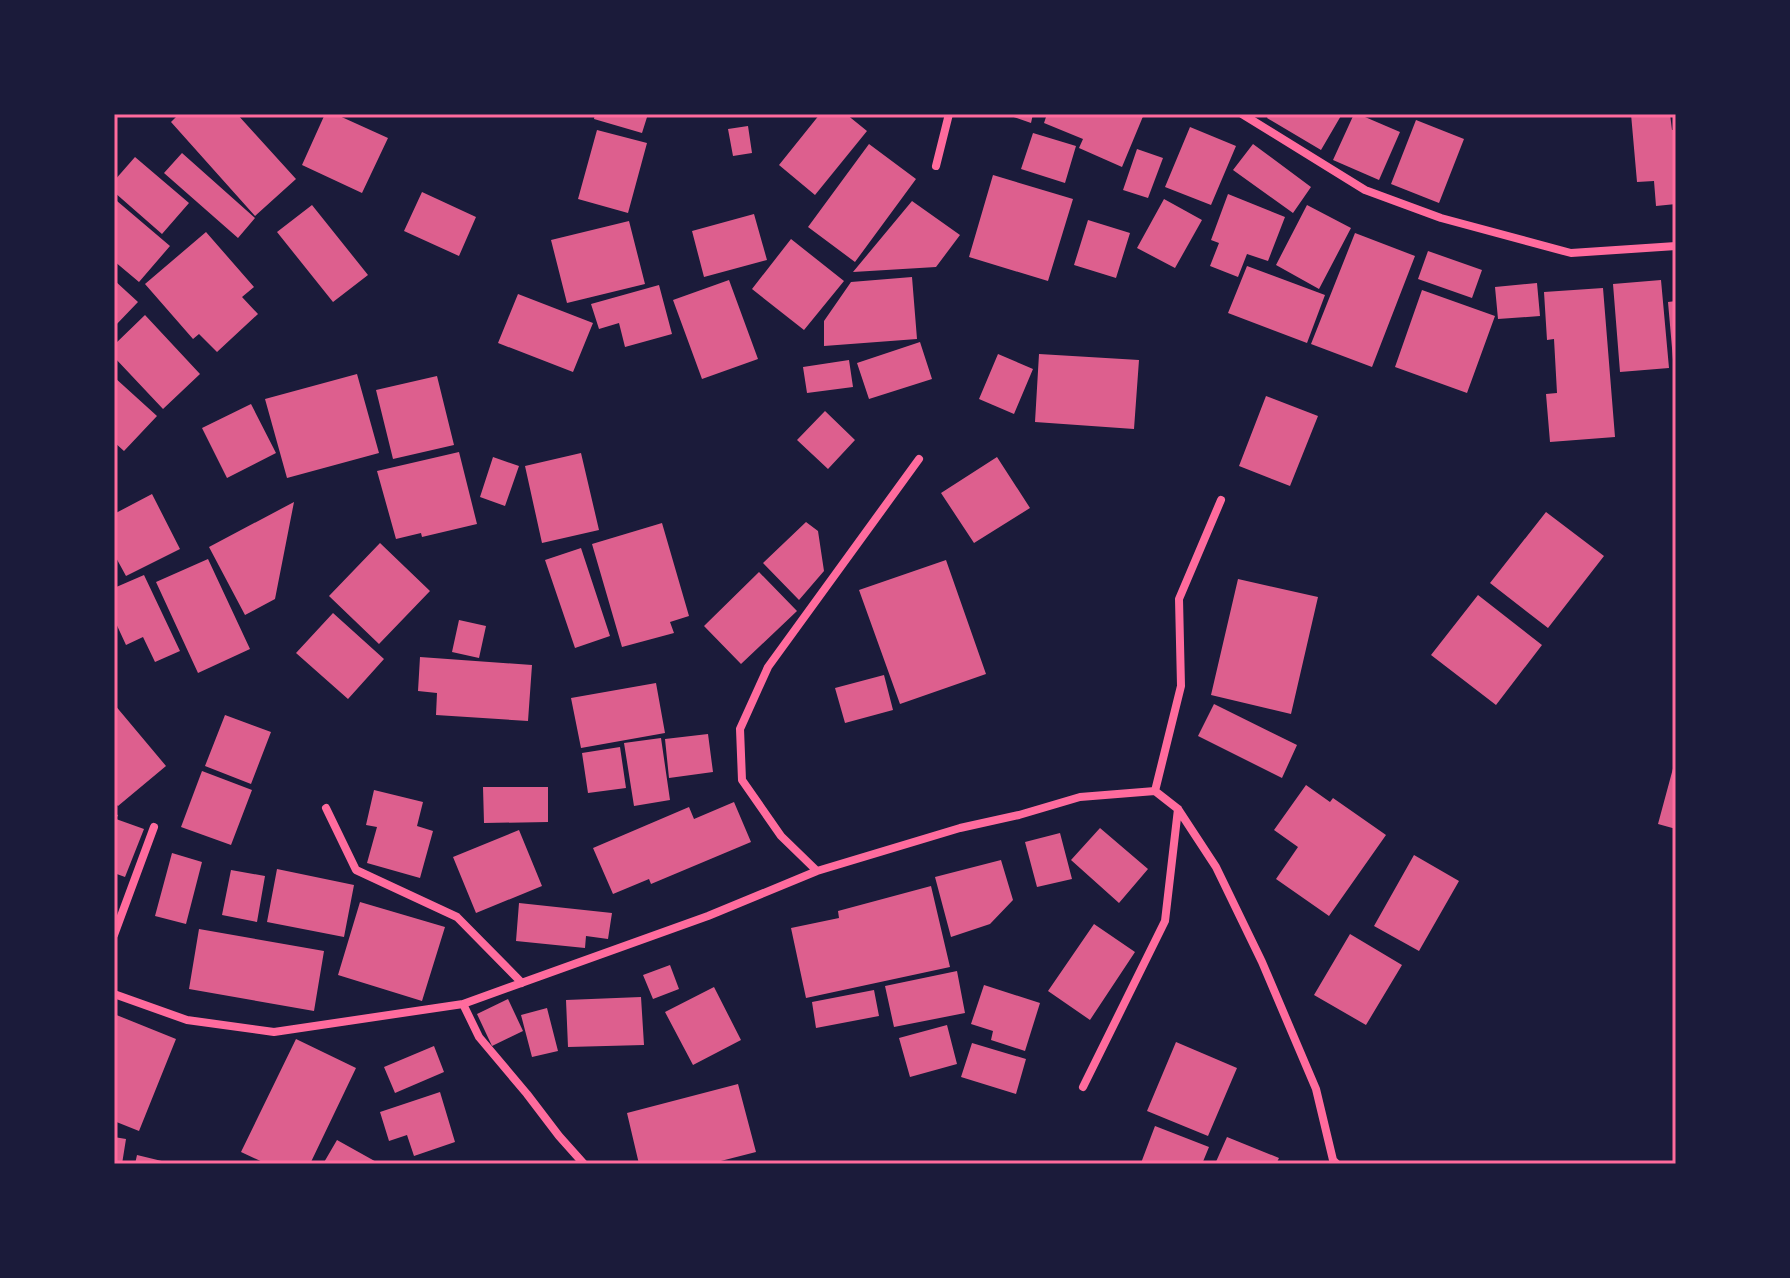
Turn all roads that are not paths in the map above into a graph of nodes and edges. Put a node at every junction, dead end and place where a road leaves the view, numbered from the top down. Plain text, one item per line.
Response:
1 (949, 114) edge
2 (1242, 114) edge
3 (936, 166) dead end
4 (1676, 246) edge
5 (919, 459) dead end
6 (1221, 500) dead end
7 (1155, 791) junction
8 (326, 808) dead end
9 (1178, 809) junction
10 (154, 827) dead end
11 (817, 871) junction
12 (114, 935) edge
13 (522, 983) junction
14 (114, 994) edge
15 (463, 1004) junction
16 (1083, 1087) dead end
17 (584, 1164) edge
18 (1337, 1164) edge

1 - 3 street
2 - 4 street
5 - 11 street
6 - 7 street
7 - 9 street
7 - 11 street
8 - 13 street
9 - 16 street
9 - 18 street
10 - 12 street
11 - 13 street
13 - 15 street
14 - 15 street
15 - 17 street

